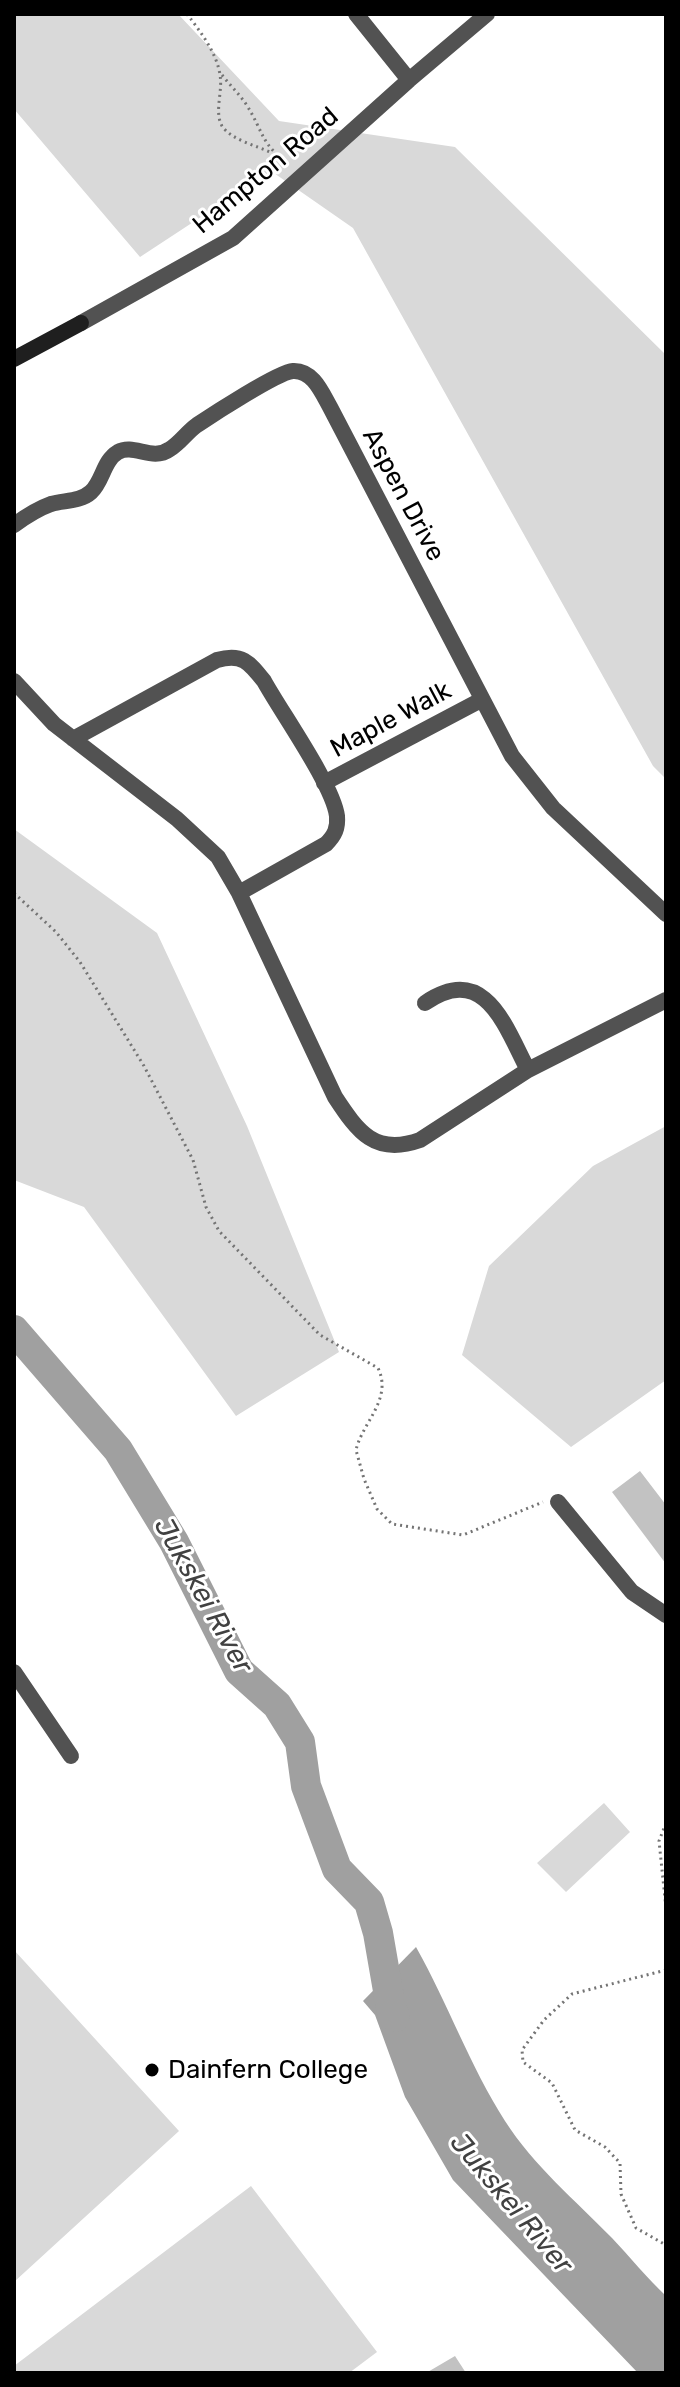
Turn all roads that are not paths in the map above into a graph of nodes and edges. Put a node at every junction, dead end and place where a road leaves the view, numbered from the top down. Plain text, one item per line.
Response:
1 (356, 14) edge
2 (487, 14) edge
3 (409, 80) junction
4 (14, 359) edge
5 (14, 525) edge
6 (14, 681) edge
7 (481, 700) junction
8 (73, 739) junction
9 (324, 783) junction
10 (239, 893) junction
11 (666, 914) edge
12 (666, 1000) edge
13 (425, 1003) dead end
14 (528, 1070) junction
15 (558, 1502) road end
16 (666, 1615) edge
17 (14, 1672) edge
18 (71, 1756) dead end

1 - 3 street
2 - 3 street, Hampton Road
3 - 4 street, Hampton Road
5 - 7 street, Aspen Drive
6 - 8 street
7 - 9 street, Maple Walk
7 - 11 street, Aspen Drive
8 - 9 street
8 - 10 street
9 - 10 street
10 - 14 street
12 - 14 street
13 - 14 street
15 - 16 street
17 - 18 street

